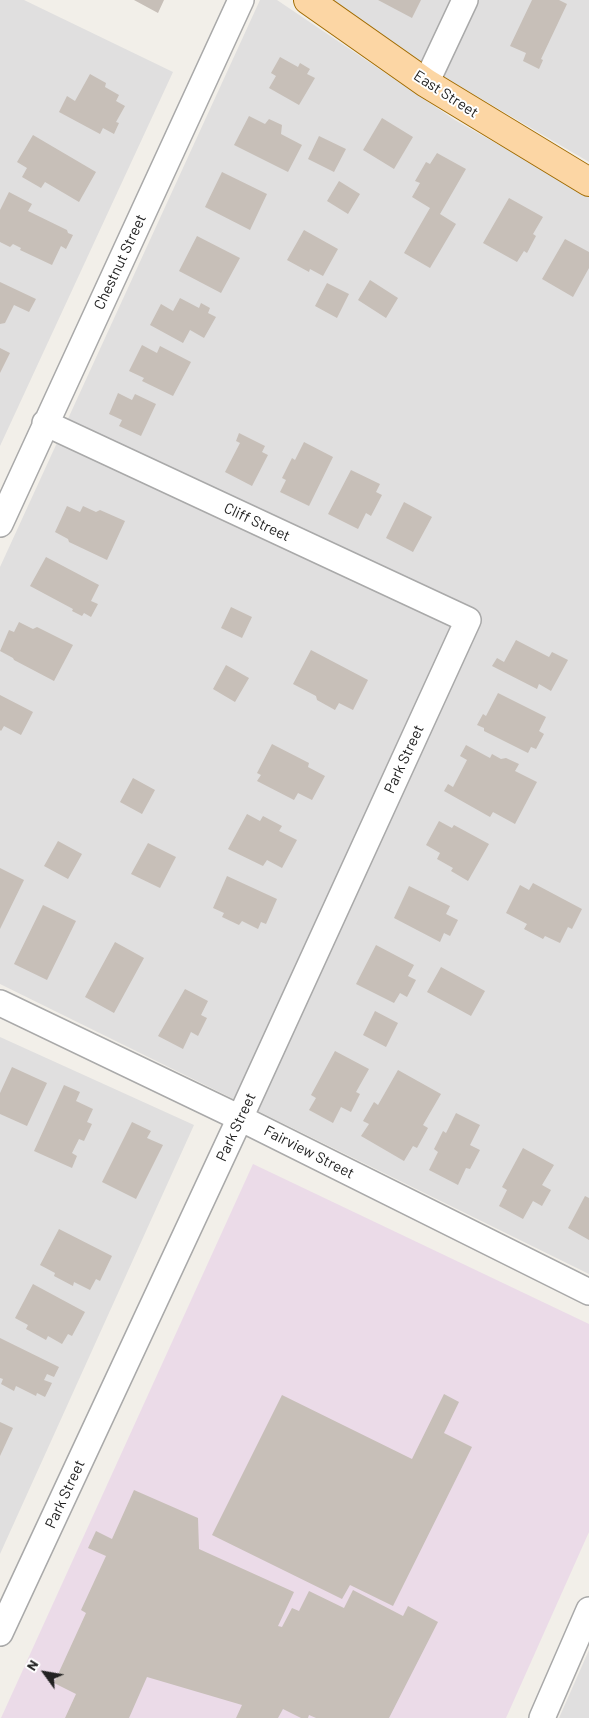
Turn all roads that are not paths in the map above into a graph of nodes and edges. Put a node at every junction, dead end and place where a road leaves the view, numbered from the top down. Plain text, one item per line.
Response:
1 (241, 0) edge
2 (308, 0) edge
3 (465, 0) edge
4 (426, 83) junction
5 (589, 182) edge
6 (46, 423) junction
7 (0, 524) edge
8 (468, 620) joint
9 (0, 1003) edge
10 (240, 1118) junction
11 (589, 1292) edge
12 (589, 1610) edge
13 (0, 1633) edge
14 (542, 1718) edge

1 - 6 street, Chestnut Street
2 - 4 main road, East Street
3 - 4 street
4 - 5 main road, East Street
6 - 7 street, Chestnut Street
6 - 8 street, Cliff Street
8 - 10 street, Park Street
9 - 10 street, Fairview Street
10 - 11 street, Fairview Street
10 - 13 street, Park Street
12 - 14 street

